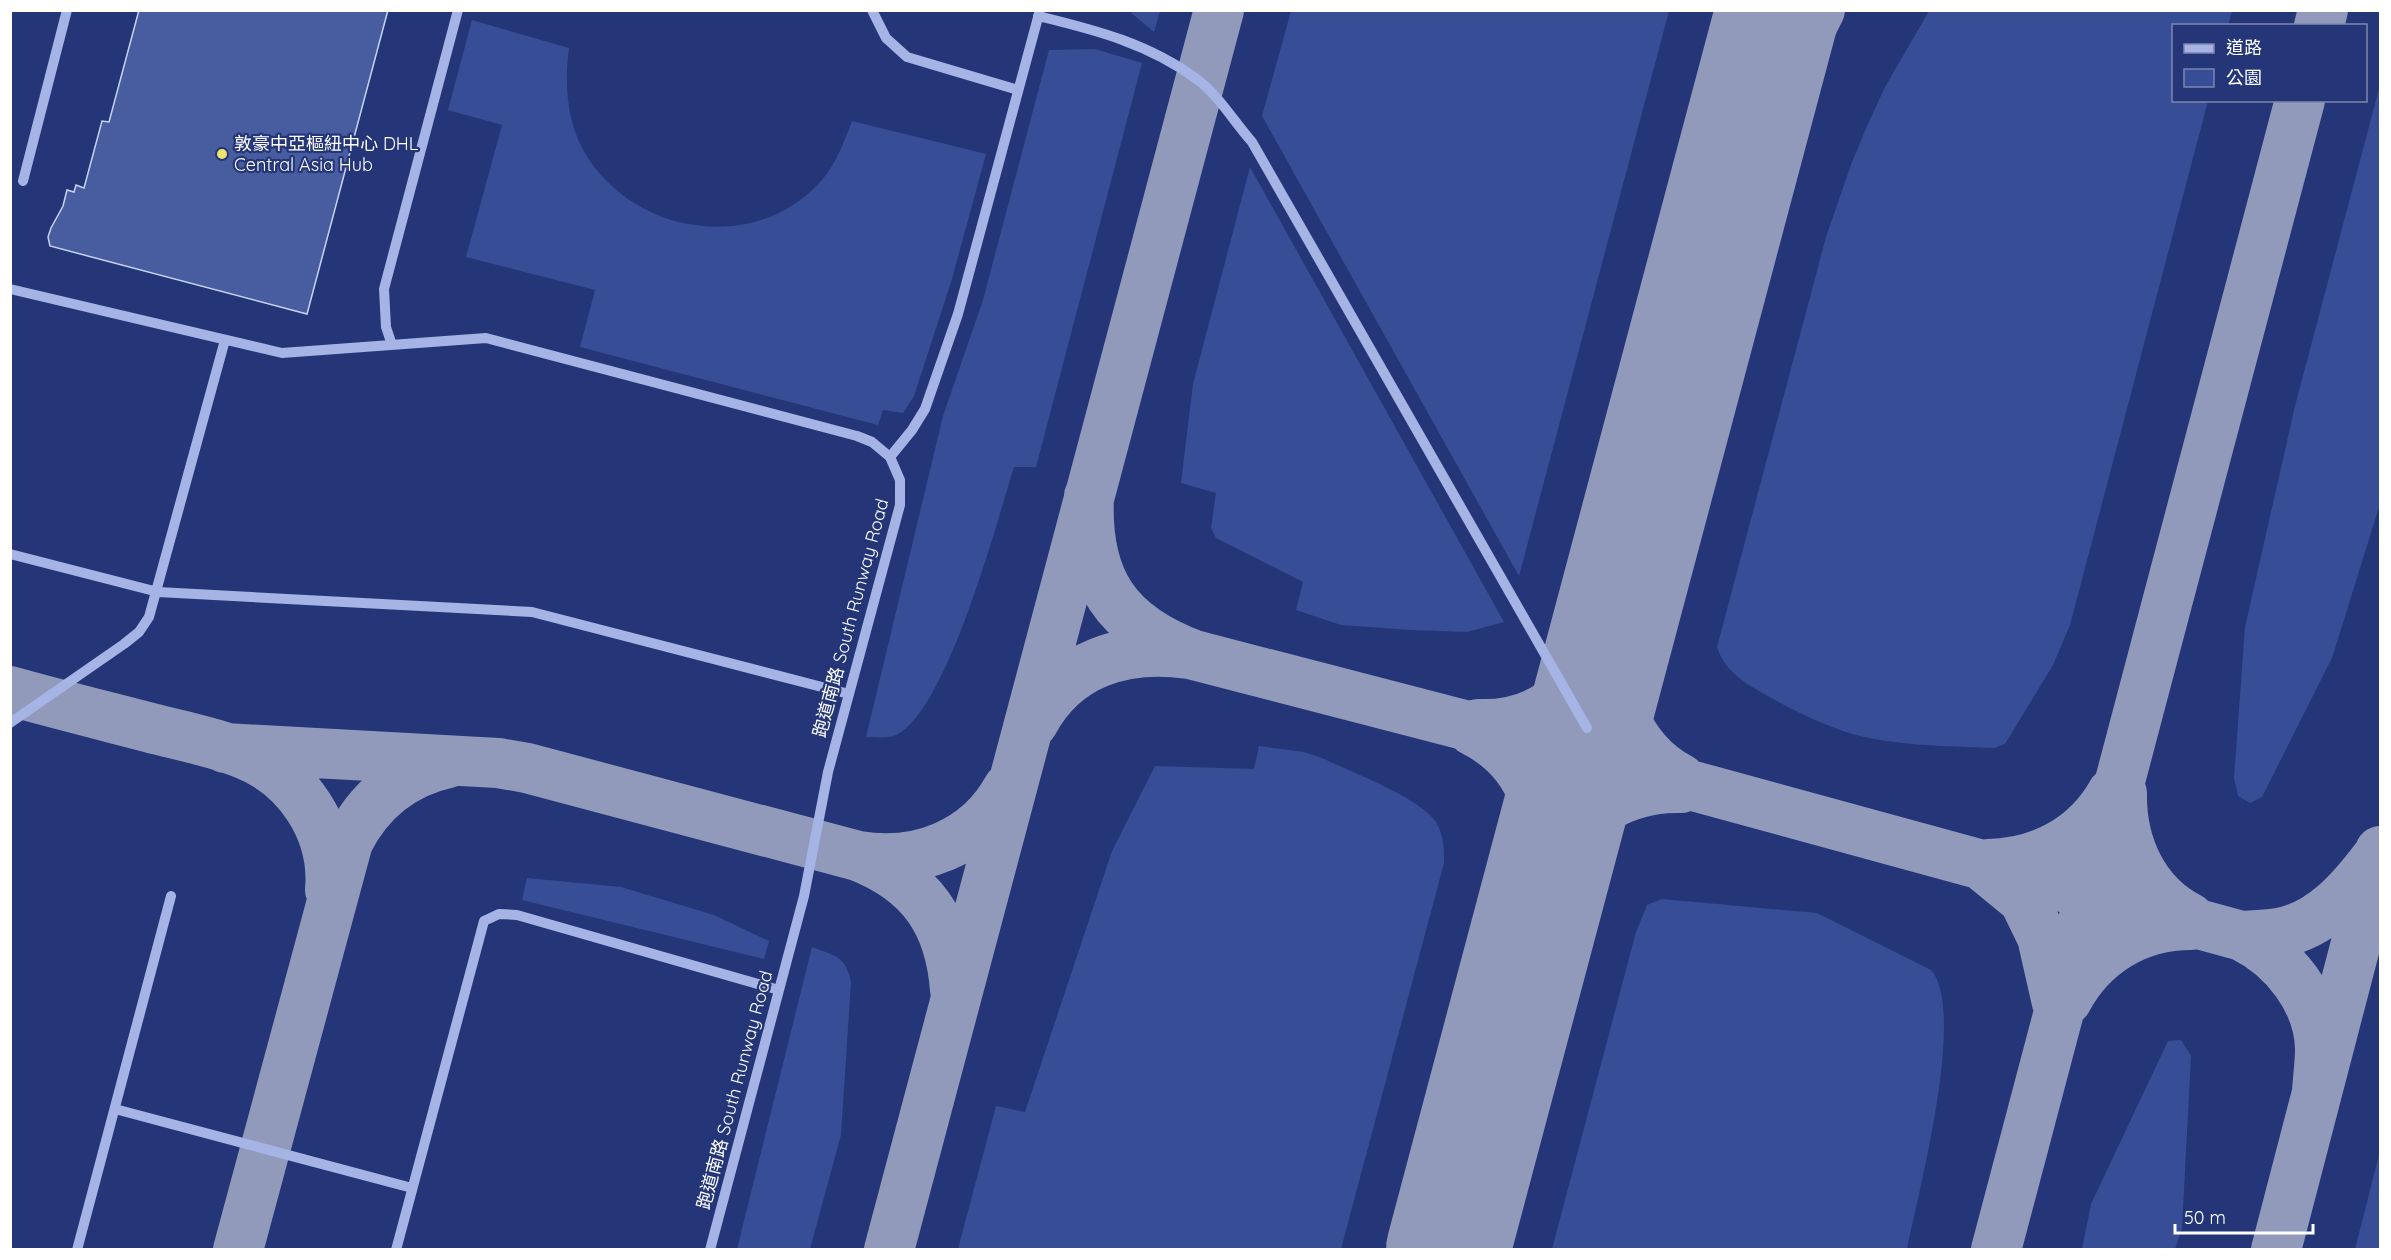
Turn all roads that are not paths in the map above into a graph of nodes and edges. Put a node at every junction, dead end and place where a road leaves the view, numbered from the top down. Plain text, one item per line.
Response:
1 (67, 10) edge
2 (458, 10) edge
3 (872, 10) edge
4 (1039, 13) edge
5 (1018, 90) junction
6 (23, 181) dead end
7 (10, 289) edge
8 (225, 340) junction
9 (392, 345) junction
10 (890, 457) junction
11 (10, 554) edge
12 (158, 592) junction
13 (849, 694) junction
14 (10, 723) edge
15 (1587, 728) dead end
16 (171, 896) dead end
17 (779, 990) junction
18 (115, 1109) junction
19 (412, 1188) junction
20 (77, 1250) edge
21 (396, 1250) edge
22 (710, 1250) edge

1 - 6 lane
2 - 9 lane
3 - 5 lane
4 - 5 lane
4 - 15 lane
5 - 10 lane
7 - 8 lane
8 - 9 lane
8 - 12 lane
9 - 10 lane
10 - 13 lane, 跑道南路 South Runway Road
11 - 12 lane
12 - 13 lane
12 - 14 lane
13 - 17 lane, 跑道南路 South Runway Road
16 - 18 lane
17 - 19 lane
17 - 22 lane, 跑道南路 South Runway Road
18 - 19 lane
18 - 20 lane
19 - 21 lane

